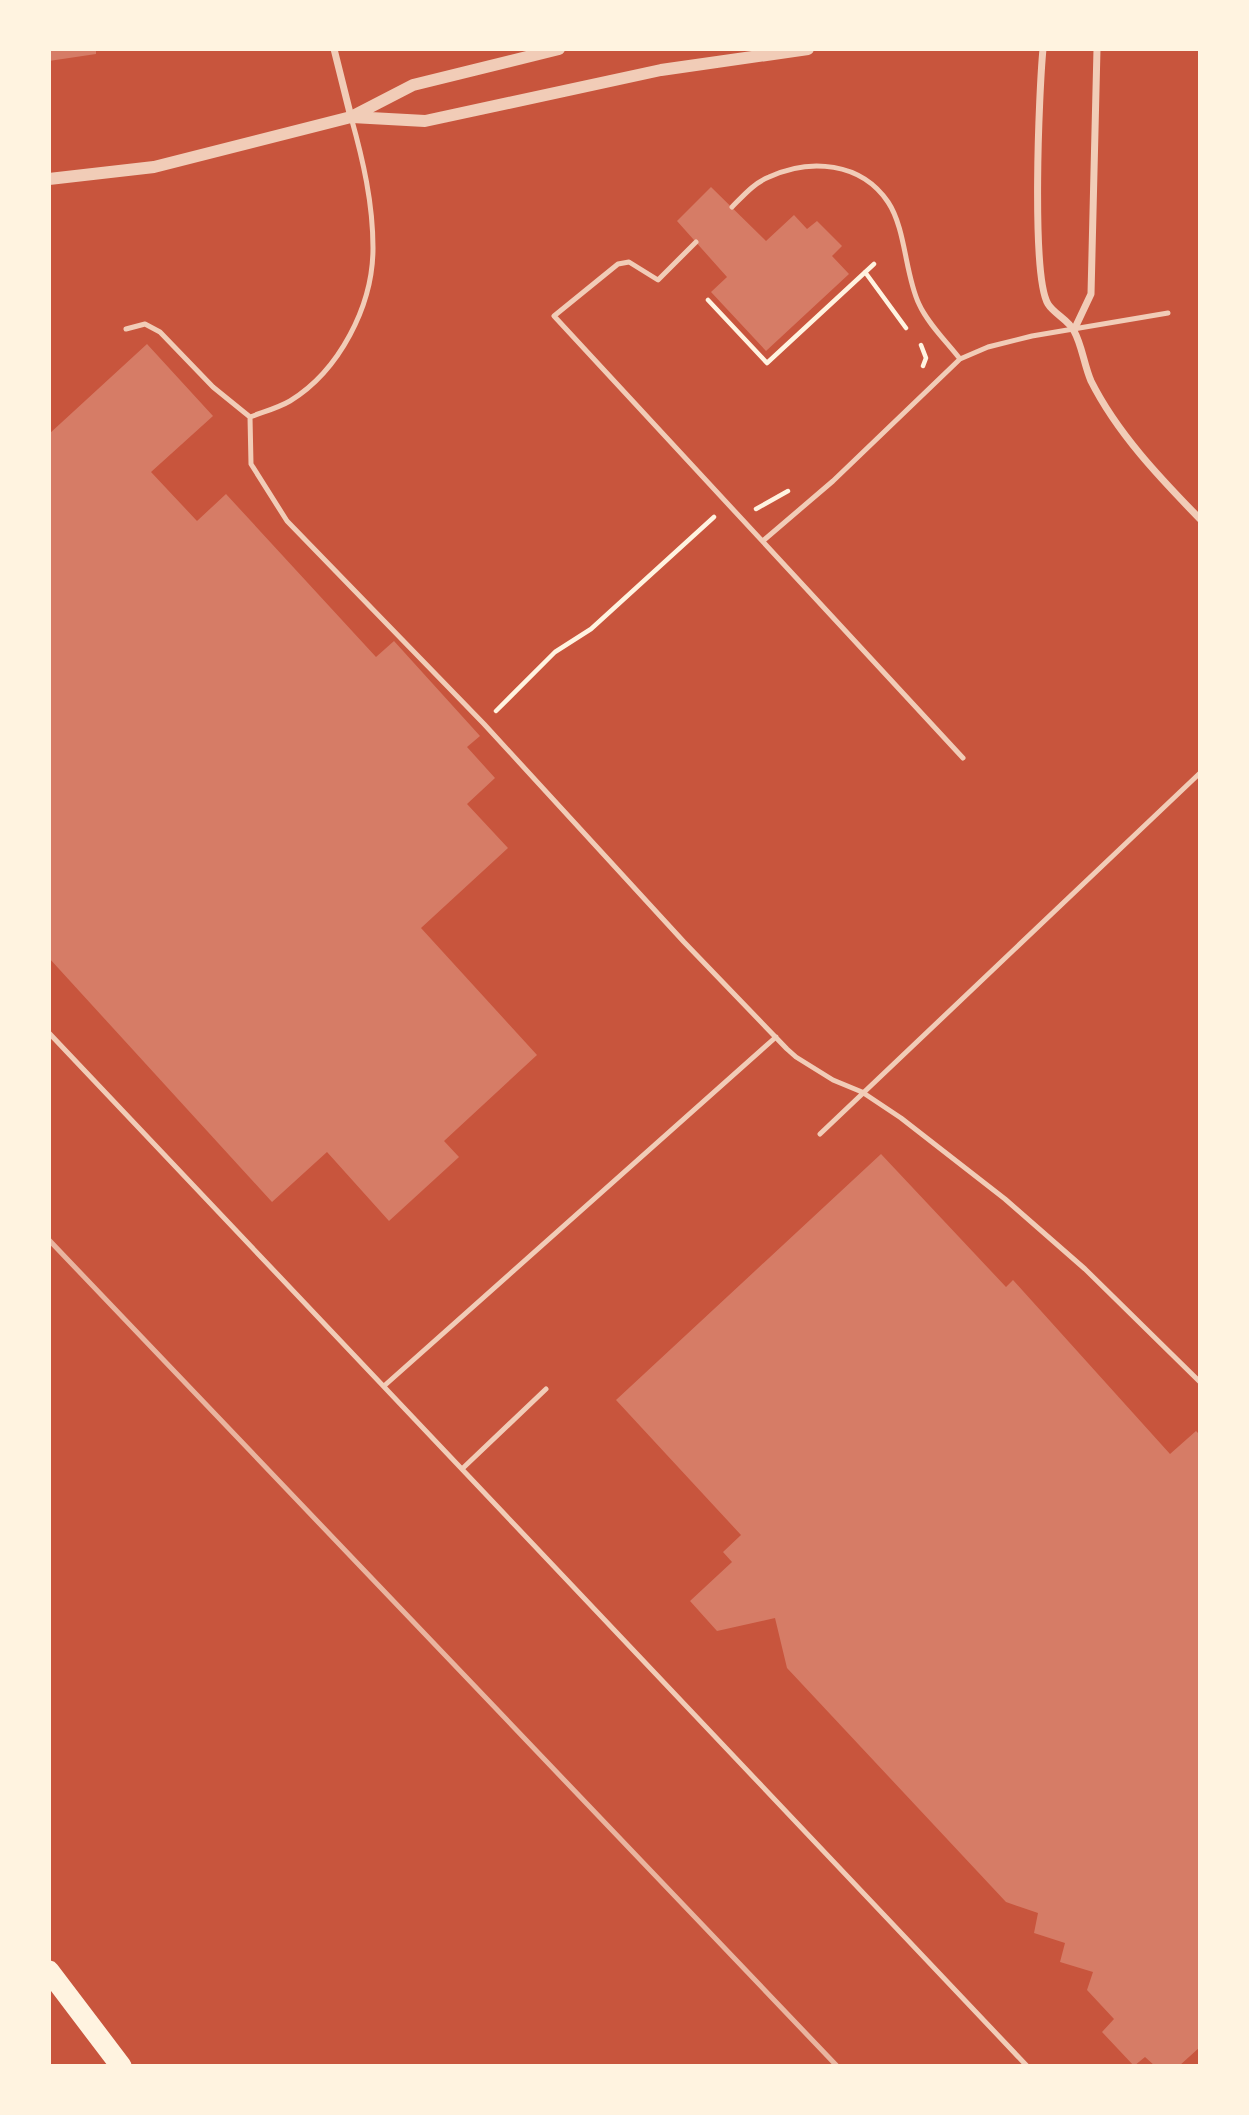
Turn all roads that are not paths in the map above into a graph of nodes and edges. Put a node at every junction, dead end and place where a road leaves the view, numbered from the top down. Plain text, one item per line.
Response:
1 (334, 49) edge
2 (559, 49) edge
3 (808, 49) edge
4 (1043, 49) edge
5 (1097, 49) edge
6 (351, 117) junction
7 (49, 179) edge
8 (732, 207) dead end
9 (696, 243) dead end
10 (1168, 313) dead end
11 (126, 329) dead end
12 (1074, 330) junction
13 (960, 359) junction
14 (250, 417) junction
15 (1200, 519) edge
16 (764, 540) junction
17 (963, 758) dead end
18 (1200, 774) edge
19 (49, 1033) edge
20 (776, 1037) junction
21 (862, 1092) junction
22 (820, 1134) dead end
23 (1200, 1382) edge
24 (384, 1386) junction
25 (545, 1389) dead end
26 (462, 1469) junction
27 (49, 1971) edge
28 (121, 2066) edge
29 (1027, 2066) edge

1 - 6 street
2 - 6 street
3 - 6 street
4 - 12 street
5 - 12 street
6 - 7 street
6 - 14 lane
8 - 13 lane
9 - 16 lane
10 - 12 lane
11 - 14 lane
12 - 13 lane
12 - 15 street
13 - 16 lane
14 - 20 lane
16 - 17 lane
18 - 21 lane
19 - 24 lane
20 - 21 lane
20 - 24 lane
21 - 22 lane
21 - 23 lane
24 - 26 lane
25 - 26 lane
26 - 29 lane
27 - 28 highway

